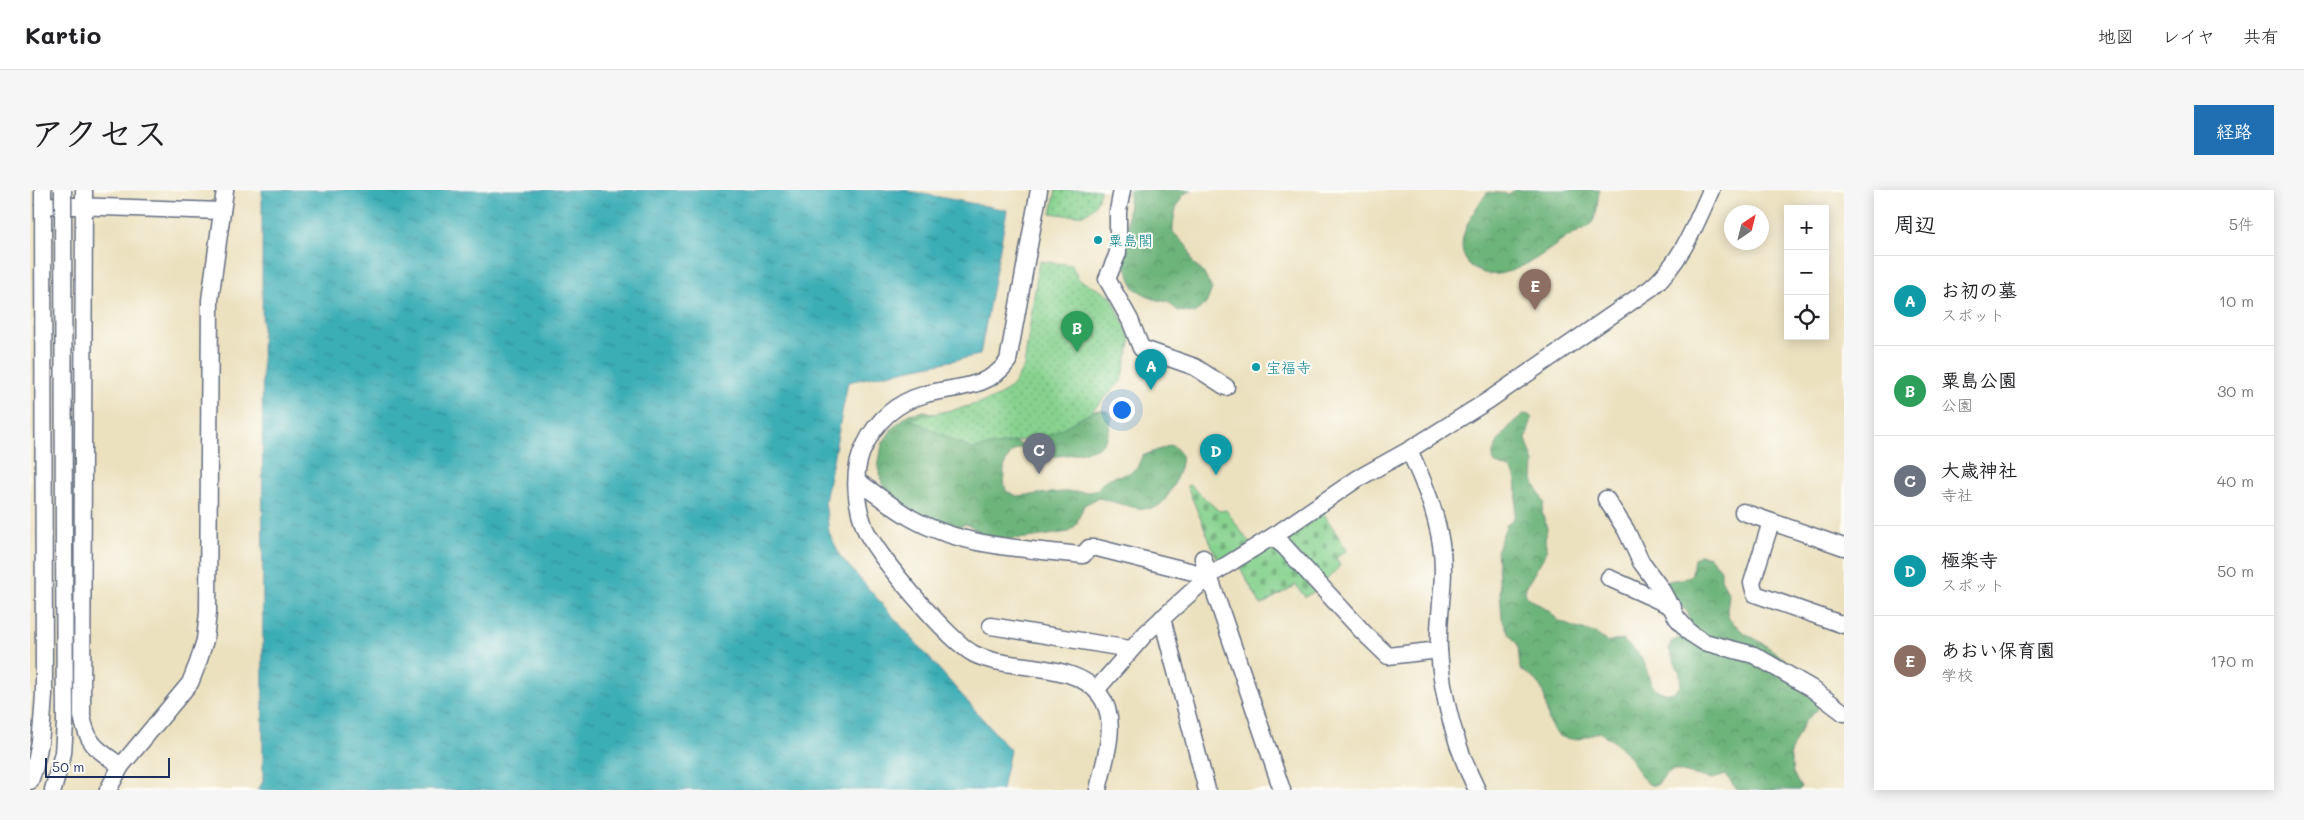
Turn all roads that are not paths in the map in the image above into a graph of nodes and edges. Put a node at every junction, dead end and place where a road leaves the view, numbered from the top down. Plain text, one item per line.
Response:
1 (63, 190) edge
2 (225, 190) edge
3 (1039, 190) edge
4 (1122, 190) edge
5 (1711, 190) edge
6 (43, 197) edge
7 (84, 198) edge
8 (222, 211) junction
9 (1226, 387) dead end
10 (1409, 450) junction
11 (857, 481) junction
12 (1606, 499) dead end
13 (1743, 512) dead end
14 (1772, 522) junction
15 (1272, 537) junction
16 (1844, 547) edge
17 (1203, 558) dead end
18 (1209, 576) junction
19 (1609, 578) dead end
20 (1672, 607) junction
21 (1162, 618) junction
22 (1844, 625) edge
23 (991, 626) dead end
24 (1130, 649) junction
25 (1440, 650) junction
26 (1096, 690) junction
27 (1844, 713) edge
28 (121, 766) junction
29 (30, 781) edge
30 (53, 790) edge
31 (108, 790) edge
32 (1098, 790) edge
33 (1207, 790) edge
34 (1282, 790) edge
35 (1477, 790) edge

1 - 30 street, bridge
2 - 8 street
3 - 11 street
4 - 9 street
5 - 10 street
6 - 7 street
6 - 29 street
7 - 8 street
7 - 28 street
8 - 28 street
10 - 15 street
10 - 25 street
11 - 18 street
11 - 26 street
12 - 20 street
13 - 14 street
14 - 16 street
14 - 22 street
15 - 18 street
15 - 25 street
17 - 18 street
18 - 21 street
18 - 34 street
19 - 20 street
20 - 27 street
21 - 24 street
21 - 33 street
23 - 24 street
24 - 26 street
25 - 35 street
26 - 32 street
28 - 31 street

